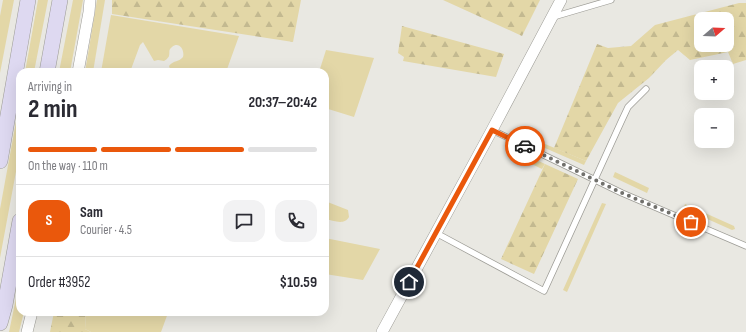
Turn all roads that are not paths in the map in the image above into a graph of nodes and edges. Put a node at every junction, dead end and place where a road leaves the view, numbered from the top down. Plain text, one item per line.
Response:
1 (28, 0) edge
2 (60, 0) edge
3 (90, 0) edge
4 (561, 0) edge
5 (611, 0) edge
6 (552, 17) junction
7 (16, 68) edge
8 (48, 68) edge
9 (79, 68) edge
10 (16, 69) edge
11 (646, 89) dead end
12 (492, 130) junction
13 (0, 161) edge
14 (596, 179) junction
15 (436, 233) junction
16 (16, 243) edge
17 (746, 246) edge
18 (31, 316) edge
19 (0, 324) edge
20 (28, 332) edge
21 (382, 332) edge

1 - 7 main road
2 - 8 main road
3 - 9 street
4 - 6 street
5 - 6 lane
6 - 12 street
10 - 13 main road
11 - 14 lane
12 - 14 lane
12 - 15 street
14 - 15 lane
14 - 17 lane
15 - 21 street
16 - 19 main road
18 - 20 street

